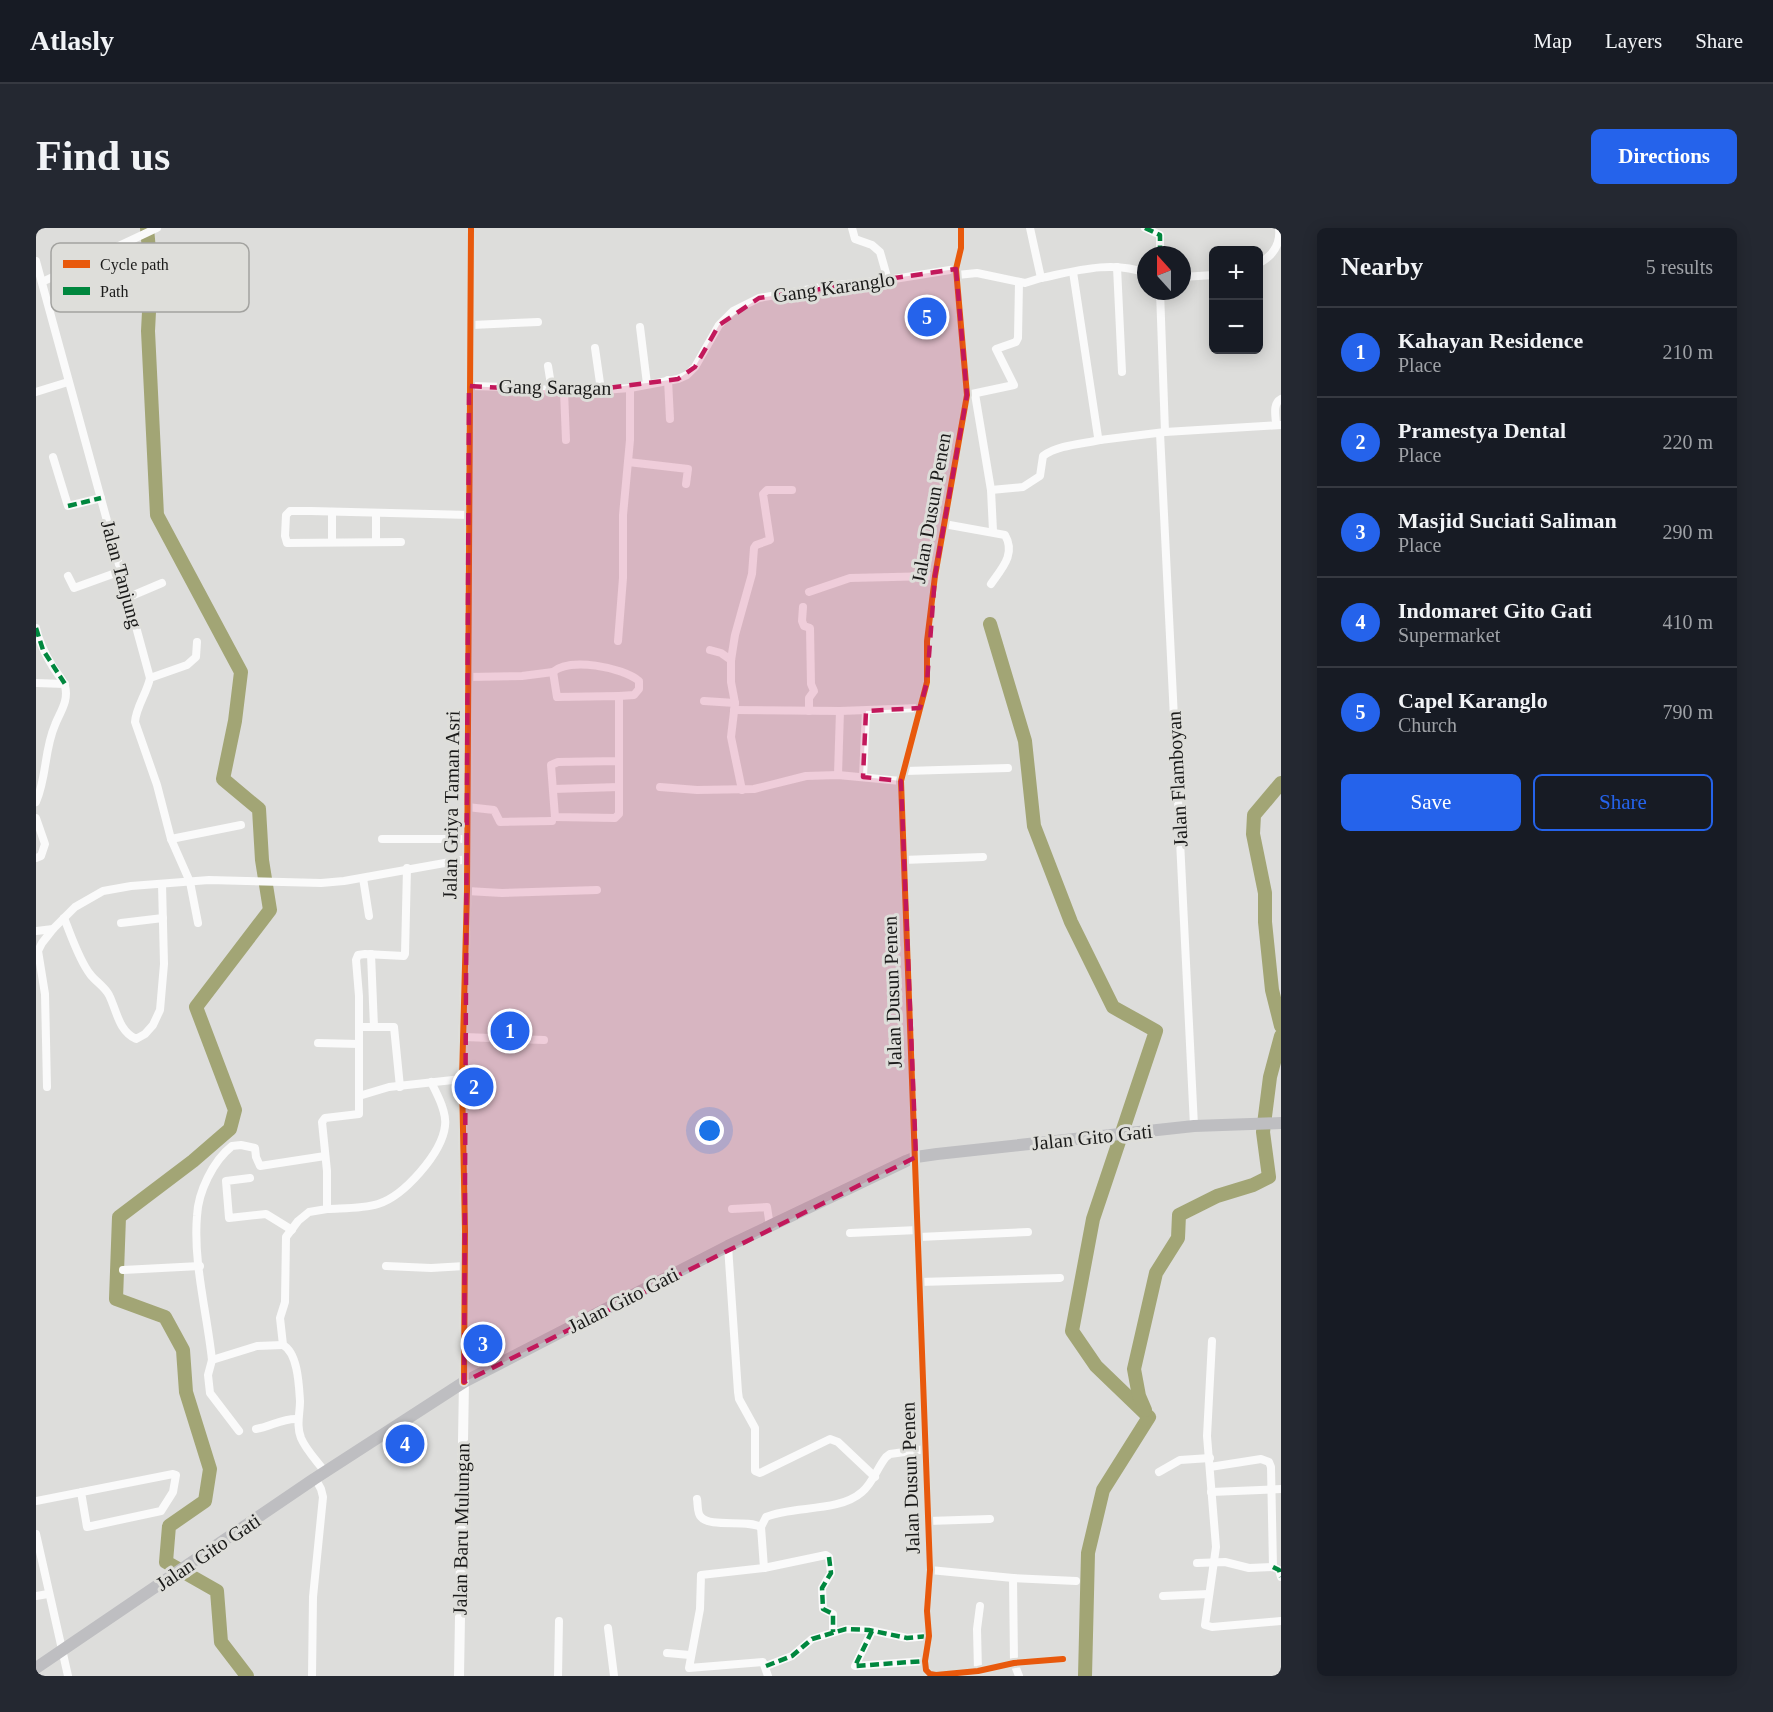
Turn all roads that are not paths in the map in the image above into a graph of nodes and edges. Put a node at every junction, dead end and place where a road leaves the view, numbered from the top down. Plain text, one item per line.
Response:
1 (157, 228) edge
2 (471, 228) edge
3 (852, 228) edge
4 (961, 228) edge
5 (1030, 228) edge
6 (1145, 228) edge
7 (1279, 228) edge
8 (125, 243) edge
9 (1160, 246) edge
10 (36, 261) edge
11 (1263, 261) edge
12 (1117, 267) junction
13 (1137, 270) edge
14 (957, 272) junction
15 (1073, 272) junction
16 (1209, 275) edge
17 (1191, 276) edge
18 (51, 278) edge
19 (1041, 278) junction
20 (888, 280) junction
21 (42, 282) junction
22 (1019, 282) junction
23 (1160, 300) edge
24 (538, 322) dead end
25 (472, 325) junction
26 (719, 325) joint
27 (640, 327) dead end
28 (595, 348) dead end
29 (548, 366) dead end
30 (1122, 372) dead end
31 (668, 380) junction
32 (68, 382) junction
33 (647, 384) junction
34 (469, 386) junction
35 (630, 387) junction
36 (601, 390) junction
37 (552, 391) junction
38 (564, 391) junction
39 (36, 392) edge
40 (971, 395) junction
41 (1281, 399) edge
42 (670, 419) dead end
43 (1278, 425) edge
44 (1163, 433) junction
45 (566, 440) dead end
46 (1100, 440) junction
47 (53, 457) dead end
48 (628, 462) junction
49 (686, 484) dead end
50 (792, 490) dead end
51 (991, 490) junction
52 (101, 498) junction
53 (332, 513) junction
54 (376, 514) junction
55 (470, 515) junction
56 (944, 524) junction
57 (993, 531) junction
58 (332, 542) junction
59 (376, 542) junction
60 (401, 542) dead end
61 (122, 571) junction
62 (68, 576) dead end
63 (935, 576) junction
64 (162, 583) dead end
65 (991, 584) dead end
66 (809, 592) dead end
67 (129, 597) junction
68 (803, 607) dead end
69 (36, 628) edge
70 (618, 641) dead end
71 (197, 642) dead end
72 (710, 650) dead end
73 (731, 660) junction
74 (553, 672) junction
75 (469, 677) junction
76 (150, 678) junction
77 (36, 683) edge
78 (65, 684) junction
79 (619, 696) junction
80 (704, 701) dead end
81 (735, 706) junction
82 (920, 708) junction
83 (809, 711) junction
84 (840, 711) junction
85 (866, 711) junction
86 (618, 761) junction
87 (1008, 768) dead end
88 (905, 771) junction
89 (838, 775) junction
90 (863, 777) junction
91 (901, 781) junction
92 (619, 787) junction
93 (660, 787) dead end
94 (553, 789) junction
95 (742, 790) junction
96 (36, 802) edge
97 (467, 807) junction
98 (36, 818) edge
99 (552, 821) dead end
100 (241, 825) dead end
101 (171, 839) junction
102 (382, 839) dead end
103 (466, 839) junction
104 (983, 857) dead end
105 (36, 858) edge
106 (467, 859) junction
107 (903, 860) junction
108 (407, 868) junction
109 (363, 878) junction
110 (190, 882) junction
111 (162, 884) junction
112 (597, 890) dead end
113 (467, 891) junction
114 (369, 916) dead end
115 (64, 918) junction
116 (163, 918) junction
117 (198, 923) dead end
118 (121, 924) dead end
119 (53, 929) junction
120 (36, 931) edge
121 (371, 954) junction
122 (374, 1027) junction
123 (358, 1028) junction
124 (464, 1037) junction
125 (544, 1040) dead end
126 (318, 1043) dead end
127 (359, 1044) junction
128 (462, 1079) junction
129 (431, 1082) junction
130 (47, 1087) dead end
131 (400, 1087) junction
132 (359, 1096) junction
133 (1281, 1123) edge
134 (1194, 1126) junction
135 (325, 1156) junction
136 (916, 1156) junction
137 (250, 1178) dead end
138 (327, 1209) junction
139 (732, 1209) dead end
140 (770, 1226) junction
141 (292, 1230) junction
142 (1028, 1232) dead end
143 (850, 1233) dead end
144 (918, 1234) junction
145 (728, 1246) junction
146 (200, 1266) junction
147 (386, 1266) dead end
148 (465, 1266) junction
149 (123, 1270) dead end
150 (1060, 1278) dead end
151 (919, 1282) junction
152 (1212, 1341) dead end
153 (283, 1345) junction
154 (212, 1360) junction
155 (464, 1382) junction
156 (297, 1419) junction
157 (256, 1429) dead end
158 (239, 1431) dead end
159 (926, 1449) junction
160 (1210, 1458) junction
161 (1210, 1467) junction
162 (1160, 1472) dead end
163 (320, 1475) junction
164 (875, 1477) junction
165 (1272, 1489) junction
166 (1281, 1489) edge
167 (81, 1492) junction
168 (1210, 1492) junction
169 (697, 1499) dead end
170 (36, 1501) edge
171 (990, 1519) dead end
172 (928, 1521) junction
173 (761, 1527) junction
174 (36, 1534) edge
175 (1212, 1562) junction
176 (1197, 1563) dead end
177 (1273, 1567) junction
178 (764, 1568) junction
179 (930, 1570) junction
180 (1281, 1577) edge
181 (1013, 1578) junction
182 (1076, 1581) dead end
183 (48, 1594) junction
184 (1209, 1594) junction
185 (36, 1596) edge
186 (1162, 1596) dead end
187 (980, 1606) dead end
188 (559, 1621) dead end
189 (1281, 1621) edge
190 (608, 1628) dead end
191 (867, 1630) junction
192 (833, 1632) junction
193 (929, 1636) junction
194 (63, 1650) junction
195 (667, 1653) dead end
196 (690, 1655) junction
197 (1063, 1659) dead end
198 (925, 1660) junction
199 (1014, 1663) junction
200 (766, 1666) junction
201 (36, 1668) edge
202 (978, 1671) junction
203 (688, 1672) edge
204 (988, 1673) edge
205 (68, 1676) edge
206 (312, 1676) edge
207 (459, 1676) edge
208 (558, 1676) edge
209 (614, 1676) edge
210 (768, 1676) edge
211 (1019, 1676) edge

1 - 8 street
2 - 25 street, Jalan Griya Taman Asri
3 - 20 street
4 - 14 street, Jalan Dusun Penen
5 - 19 street
6 - 9 street
7 - 11 street
10 - 21 street, Jalan Tanjung
12 - 13 street
12 - 15 street
12 - 30 street
14 - 20 street, Gang Karanglo
14 - 22 street, Gang Karanglo
14 - 40 street, Jalan Dusun Penen
15 - 19 street
15 - 46 street
16 - 17 street
18 - 21 street
19 - 22 street
20 - 26 street, Gang Karanglo
21 - 32 street, Jalan Tanjung
22 - 40 street
23 - 44 street, Jalan Flamboyan
24 - 25 street
25 - 34 street, Jalan Griya Taman Asri
26 - 31 street, Gang Saragan
27 - 33 street
28 - 36 street
29 - 37 street
31 - 33 street, Gang Saragan
31 - 42 street
32 - 39 street
32 - 52 street, Jalan Tanjung
33 - 35 street, Gang Saragan
34 - 37 street, Gang Saragan
34 - 55 street, Jalan Griya Taman Asri
35 - 36 street, Gang Saragan
35 - 48 street
36 - 38 street, Gang Saragan
37 - 38 street, Gang Saragan
38 - 45 street
40 - 51 street
40 - 56 street, Jalan Dusun Penen
41 - 43 street
43 - 44 street
44 - 46 street
44 - 134 street, Jalan Flamboyan
46 - 51 street
47 - 52 street
48 - 49 street
48 - 70 street
50 - 73 street
51 - 57 street
52 - 61 street, Jalan Tanjung
53 - 54 street
53 - 58 street
53 - 58 street
54 - 55 street
54 - 59 street
55 - 75 street, Jalan Griya Taman Asri
56 - 57 street
56 - 63 street, Jalan Dusun Penen
57 - 65 street
58 - 59 street
59 - 60 street
61 - 62 street
61 - 67 street, Jalan Tanjung
63 - 66 street
63 - 82 street, Jalan Dusun Penen
64 - 67 street
67 - 76 street, Jalan Tanjung
68 - 83 street
69 - 78 street
71 - 76 street
72 - 73 street
73 - 81 street
74 - 75 street
74 - 79 street
74 - 79 street
75 - 97 street, Jalan Griya Taman Asri
76 - 101 street
77 - 78 street
78 - 96 street
79 - 86 street
80 - 81 street
81 - 83 street
81 - 95 street
82 - 85 street
82 - 88 street, Jalan Dusun Penen
83 - 84 street
84 - 85 street
84 - 89 street
85 - 90 street
86 - 92 street
86 - 94 street
87 - 88 street
88 - 91 street, Jalan Dusun Penen
89 - 90 street
89 - 95 street
90 - 91 street
91 - 107 street, Jalan Dusun Penen
92 - 94 street
92 - 94 street
93 - 95 street
97 - 99 street
97 - 103 street, Jalan Griya Taman Asri
98 - 105 street
100 - 101 street
101 - 110 street
102 - 103 street
103 - 106 street, Jalan Griya Taman Asri
104 - 107 street
106 - 108 street
106 - 113 street, Jalan Griya Taman Asri
107 - 136 street, Jalan Dusun Penen
108 - 109 street
108 - 121 street
109 - 110 street
109 - 114 street
110 - 111 street
110 - 117 street
111 - 115 street
111 - 116 street
112 - 113 street
113 - 124 street, Jalan Griya Taman Asri
115 - 116 street
115 - 119 street
116 - 118 street
119 - 120 street
119 - 130 street
121 - 122 street
121 - 123 street
122 - 123 street
122 - 131 street
123 - 127 street
124 - 125 street
124 - 128 street, Jalan Griya Taman Asri
126 - 127 street
127 - 132 street
128 - 129 street
128 - 148 street, Jalan Griya Taman Asri
129 - 131 street
129 - 138 street
131 - 132 street
132 - 135 street
133 - 134 main road, Jalan Gito Gati
134 - 136 main road, Jalan Gito Gati
135 - 138 street
135 - 146 street
136 - 140 main road, Jalan Gito Gati
136 - 144 street, Jalan Dusun Penen
137 - 141 street
138 - 141 street
139 - 140 street
140 - 145 main road, Jalan Gito Gati
141 - 153 street
142 - 144 street
143 - 144 street
144 - 151 street, Jalan Dusun Penen
145 - 155 main road, Jalan Gito Gati
145 - 164 street
146 - 149 street
146 - 154 street
147 - 148 street
148 - 155 street, Jalan Griya Taman Asri
150 - 151 street
151 - 159 street, Jalan Dusun Penen
152 - 160 street
153 - 154 street
153 - 156 street
154 - 158 street
155 - 163 main road, Jalan Gito Gati
155 - 207 main road, Jalan Baru Mulungan
156 - 157 street
156 - 163 street
159 - 164 street
159 - 172 street, Jalan Dusun Penen
160 - 161 street
160 - 162 street
161 - 165 street
161 - 168 street
163 - 194 main road, Jalan Gito Gati
163 - 206 street
164 - 173 street
165 - 166 street
165 - 168 street
165 - 177 street
167 - 167 street
167 - 170 street
168 - 175 street
169 - 173 street
171 - 172 street
172 - 179 street, Jalan Dusun Penen
173 - 178 street
174 - 183 street
175 - 176 street
175 - 177 street
175 - 184 street
177 - 180 street
178 - 192 street
178 - 196 street
179 - 181 street
179 - 193 street, Jalan Dusun Penen
181 - 182 street
181 - 199 street
183 - 185 street
183 - 194 street
184 - 186 street
184 - 189 street
187 - 202 street
188 - 208 street
190 - 209 street
191 - 192 street
191 - 193 street
191 - 198 street
192 - 200 street
193 - 198 street, Jalan Dusun Penen
194 - 201 main road, Jalan Gito Gati
194 - 205 street
195 - 196 street
196 - 203 street
197 - 199 street
198 - 202 street
199 - 204 street
199 - 211 street
200 - 203 street
200 - 210 street
202 - 204 street

